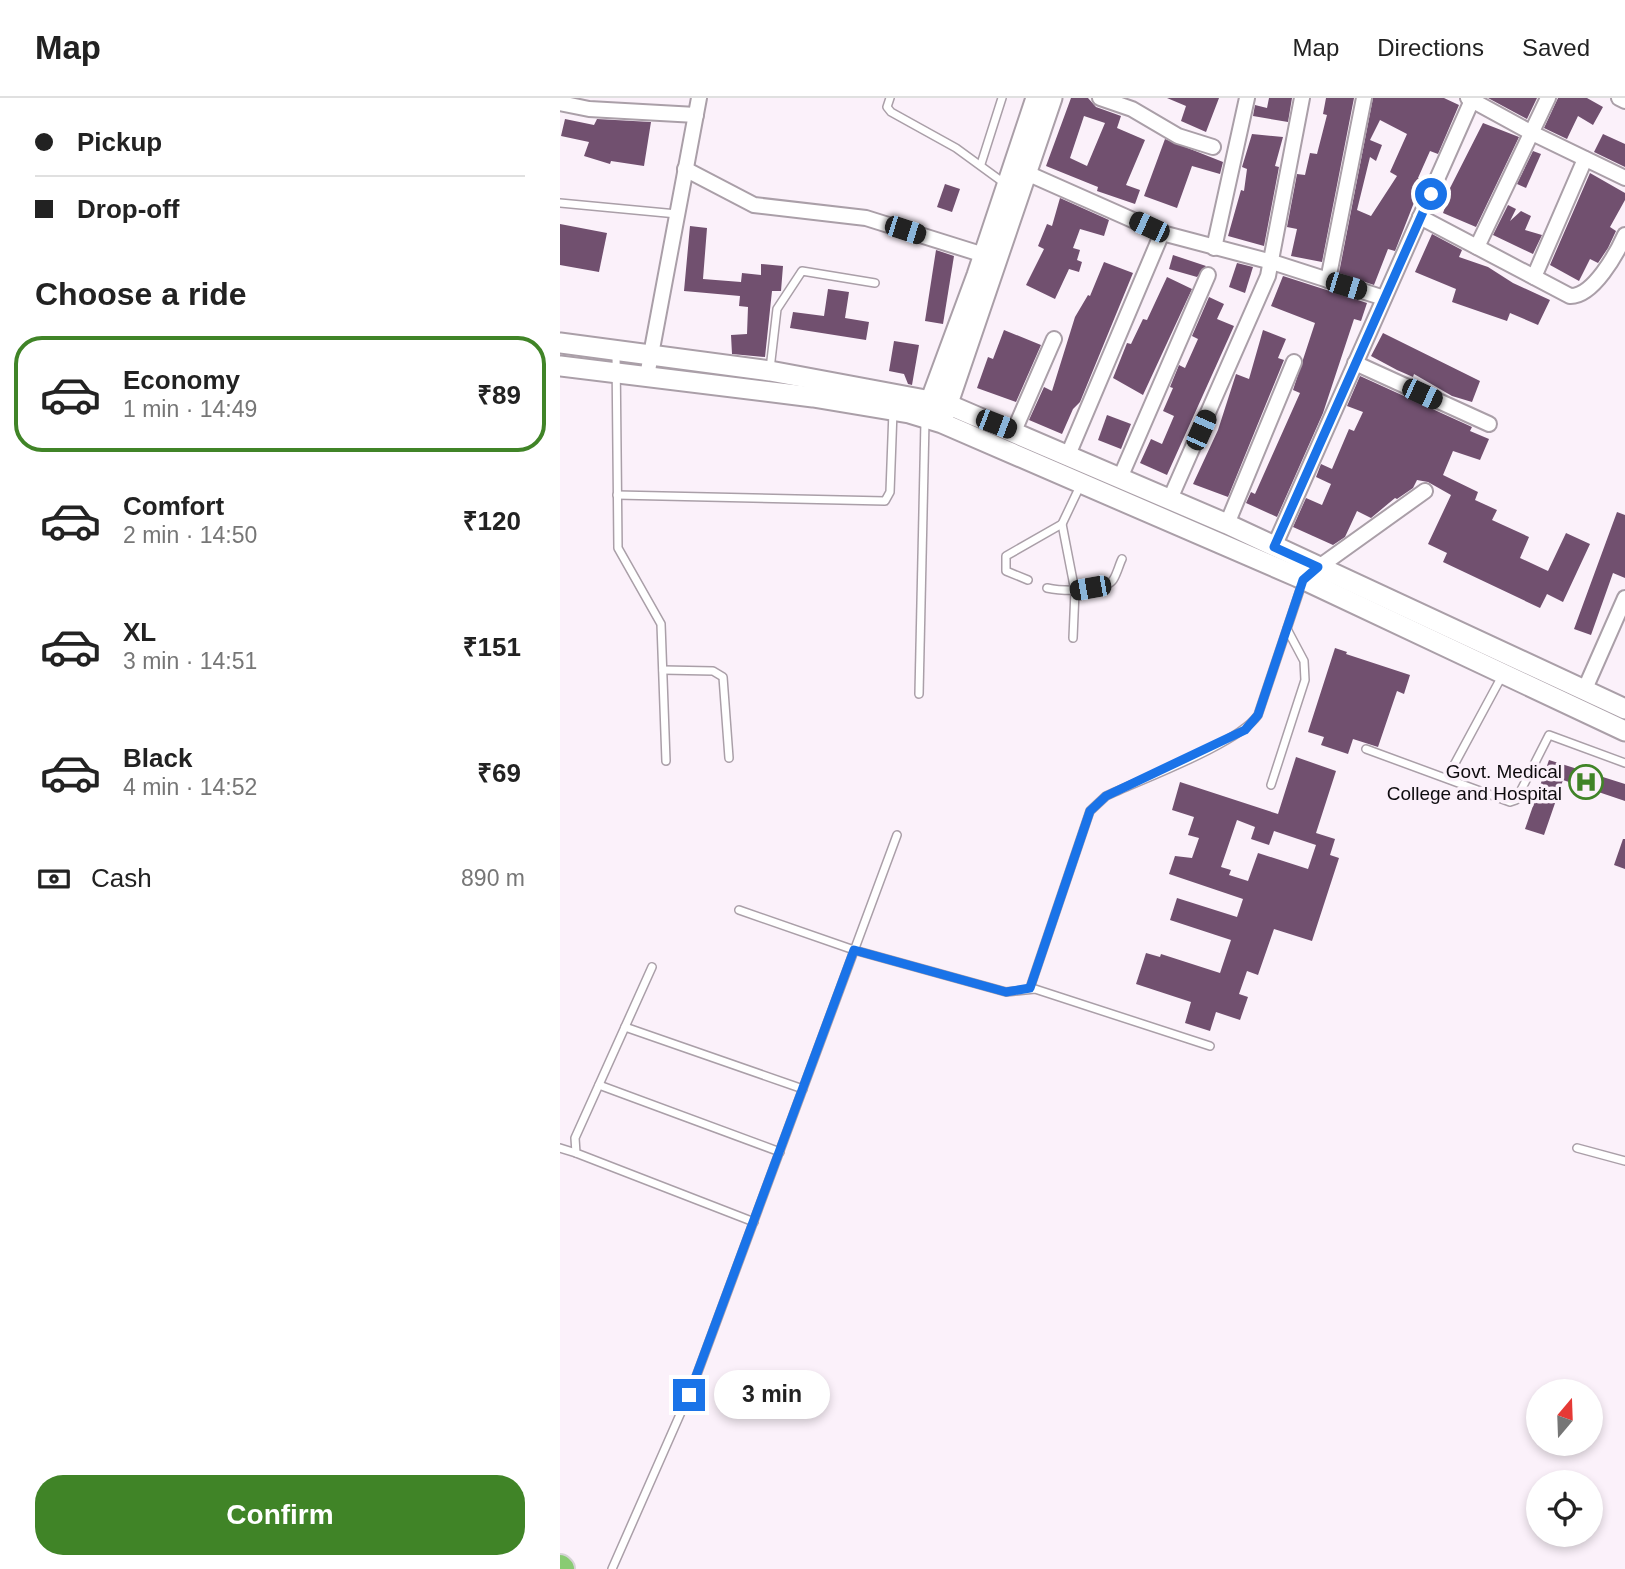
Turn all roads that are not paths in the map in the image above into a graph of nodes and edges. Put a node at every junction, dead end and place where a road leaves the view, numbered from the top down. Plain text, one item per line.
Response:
1 (699, 98) edge
2 (890, 98) edge
3 (1002, 98) edge
4 (1036, 98) edge
5 (1052, 98) edge
6 (1100, 98) edge
7 (1247, 98) edge
8 (1302, 98) edge
9 (1364, 98) edge
10 (1548, 98) edge
11 (1619, 98) edge
12 (1471, 99) edge
13 (1625, 101) edge
14 (560, 103) edge
15 (696, 115) junction
16 (1532, 133) junction
17 (1213, 147) dead end
18 (1585, 159) junction
19 (981, 164) junction
20 (685, 169) junction
21 (1016, 175) junction
22 (1625, 178) edge
23 (560, 203) edge
24 (677, 214) junction
25 (1420, 217) junction
26 (1162, 233) junction
27 (1625, 235) edge
28 (1477, 247) junction
29 (1214, 248) junction
30 (984, 255) junction
31 (1272, 262) junction
32 (1618, 263) edge
33 (1208, 275) dead end
34 (1534, 277) junction
35 (1328, 280) junction
36 (876, 283) dead end
37 (1384, 298) junction
38 (1054, 340) dead end
39 (560, 344) edge
40 (616, 349) junction
41 (650, 353) junction
42 (1294, 362) dead end
43 (1355, 363) junction
44 (560, 366) edge
45 (770, 371) junction
46 (616, 373) junction
47 (647, 376) junction
48 (769, 391) junction
49 (893, 410) junction
50 (936, 411) junction
51 (1489, 424) dead end
52 (1014, 431) junction
53 (1068, 455) junction
54 (1120, 478) junction
55 (1081, 483) junction
56 (1426, 491) dead end
57 (617, 495) junction
58 (1170, 499) junction
59 (1062, 524) junction
60 (1227, 524) junction
61 (1274, 547) junction
62 (1122, 559) dead end
63 (1310, 573) junction
64 (1028, 580) dead end
65 (1047, 587) dead end
66 (1074, 591) junction
67 (1625, 598) edge
68 (1287, 629) junction
69 (1073, 638) dead end
70 (663, 670) junction
71 (1502, 675) junction
72 (1584, 691) junction
73 (919, 694) dead end
74 (1625, 709) edge
75 (1625, 731) edge
76 (1366, 749) dead end
77 (729, 758) dead end
78 (666, 761) dead end
79 (1625, 764) edge
80 (1447, 778) junction
81 (1271, 785) dead end
82 (897, 835) dead end
83 (739, 910) dead end
84 (854, 950) junction
85 (652, 967) dead end
86 (1030, 988) junction
87 (625, 1027) junction
88 (1210, 1046) dead end
89 (599, 1085) junction
90 (803, 1089) junction
91 (1577, 1147) dead end
92 (560, 1148) edge
93 (780, 1152) junction
94 (576, 1153) junction
95 (1625, 1161) edge
96 (754, 1222) junction
97 (612, 1569) edge

1 - 15 street
2 - 19 lane
3 - 19 lane
4 - 21 main road
5 - 21 main road
6 - 17 street
7 - 29 street
8 - 31 street
9 - 35 street
10 - 16 street
11 - 13 street
12 - 16 street
12 - 25 street
14 - 15 street
15 - 20 street
16 - 18 street
16 - 28 street
18 - 22 street
18 - 34 street
19 - 21 lane
20 - 24 street
20 - 30 street
21 - 26 street
21 - 30 main road
21 - 50 main road
23 - 24 lane
24 - 41 street
25 - 28 street
25 - 37 street
26 - 29 street
26 - 53 street
27 - 32 street
28 - 34 street
29 - 31 street
30 - 50 main road
31 - 35 street
31 - 58 street
32 - 34 street
33 - 54 street
35 - 37 street
36 - 45 lane
37 - 43 street
38 - 52 street
39 - 40 main road
40 - 41 main road
40 - 46 lane
41 - 45 main road
41 - 47 street
42 - 60 street
43 - 51 street
43 - 61 street
44 - 46 main road
45 - 48 lane
45 - 50 main road
46 - 47 main road
46 - 57 lane
47 - 48 main road
48 - 49 main road
49 - 50 main road
49 - 57 lane
50 - 52 main road
50 - 55 main road
50 - 73 lane
52 - 53 main road
53 - 54 main road
54 - 58 main road
55 - 59 lane
55 - 63 main road
56 - 63 street
57 - 70 lane
58 - 60 main road
59 - 64 lane
59 - 66 lane
60 - 61 main road
61 - 63 main road
62 - 66 lane
63 - 68 lane
63 - 71 main road
63 - 72 main road
65 - 66 lane
66 - 69 lane
67 - 72 street
68 - 81 lane
68 - 86 lane
70 - 77 lane
70 - 78 lane
71 - 75 main road
71 - 80 lane
72 - 74 main road
76 - 80 lane
79 - 80 lane
82 - 84 lane
83 - 84 lane
84 - 86 lane
84 - 90 lane
85 - 87 lane
86 - 88 lane
87 - 89 lane
87 - 90 lane
89 - 93 lane
89 - 94 lane
90 - 93 lane
91 - 95 lane
92 - 94 lane
93 - 96 lane
94 - 96 lane
96 - 97 lane

